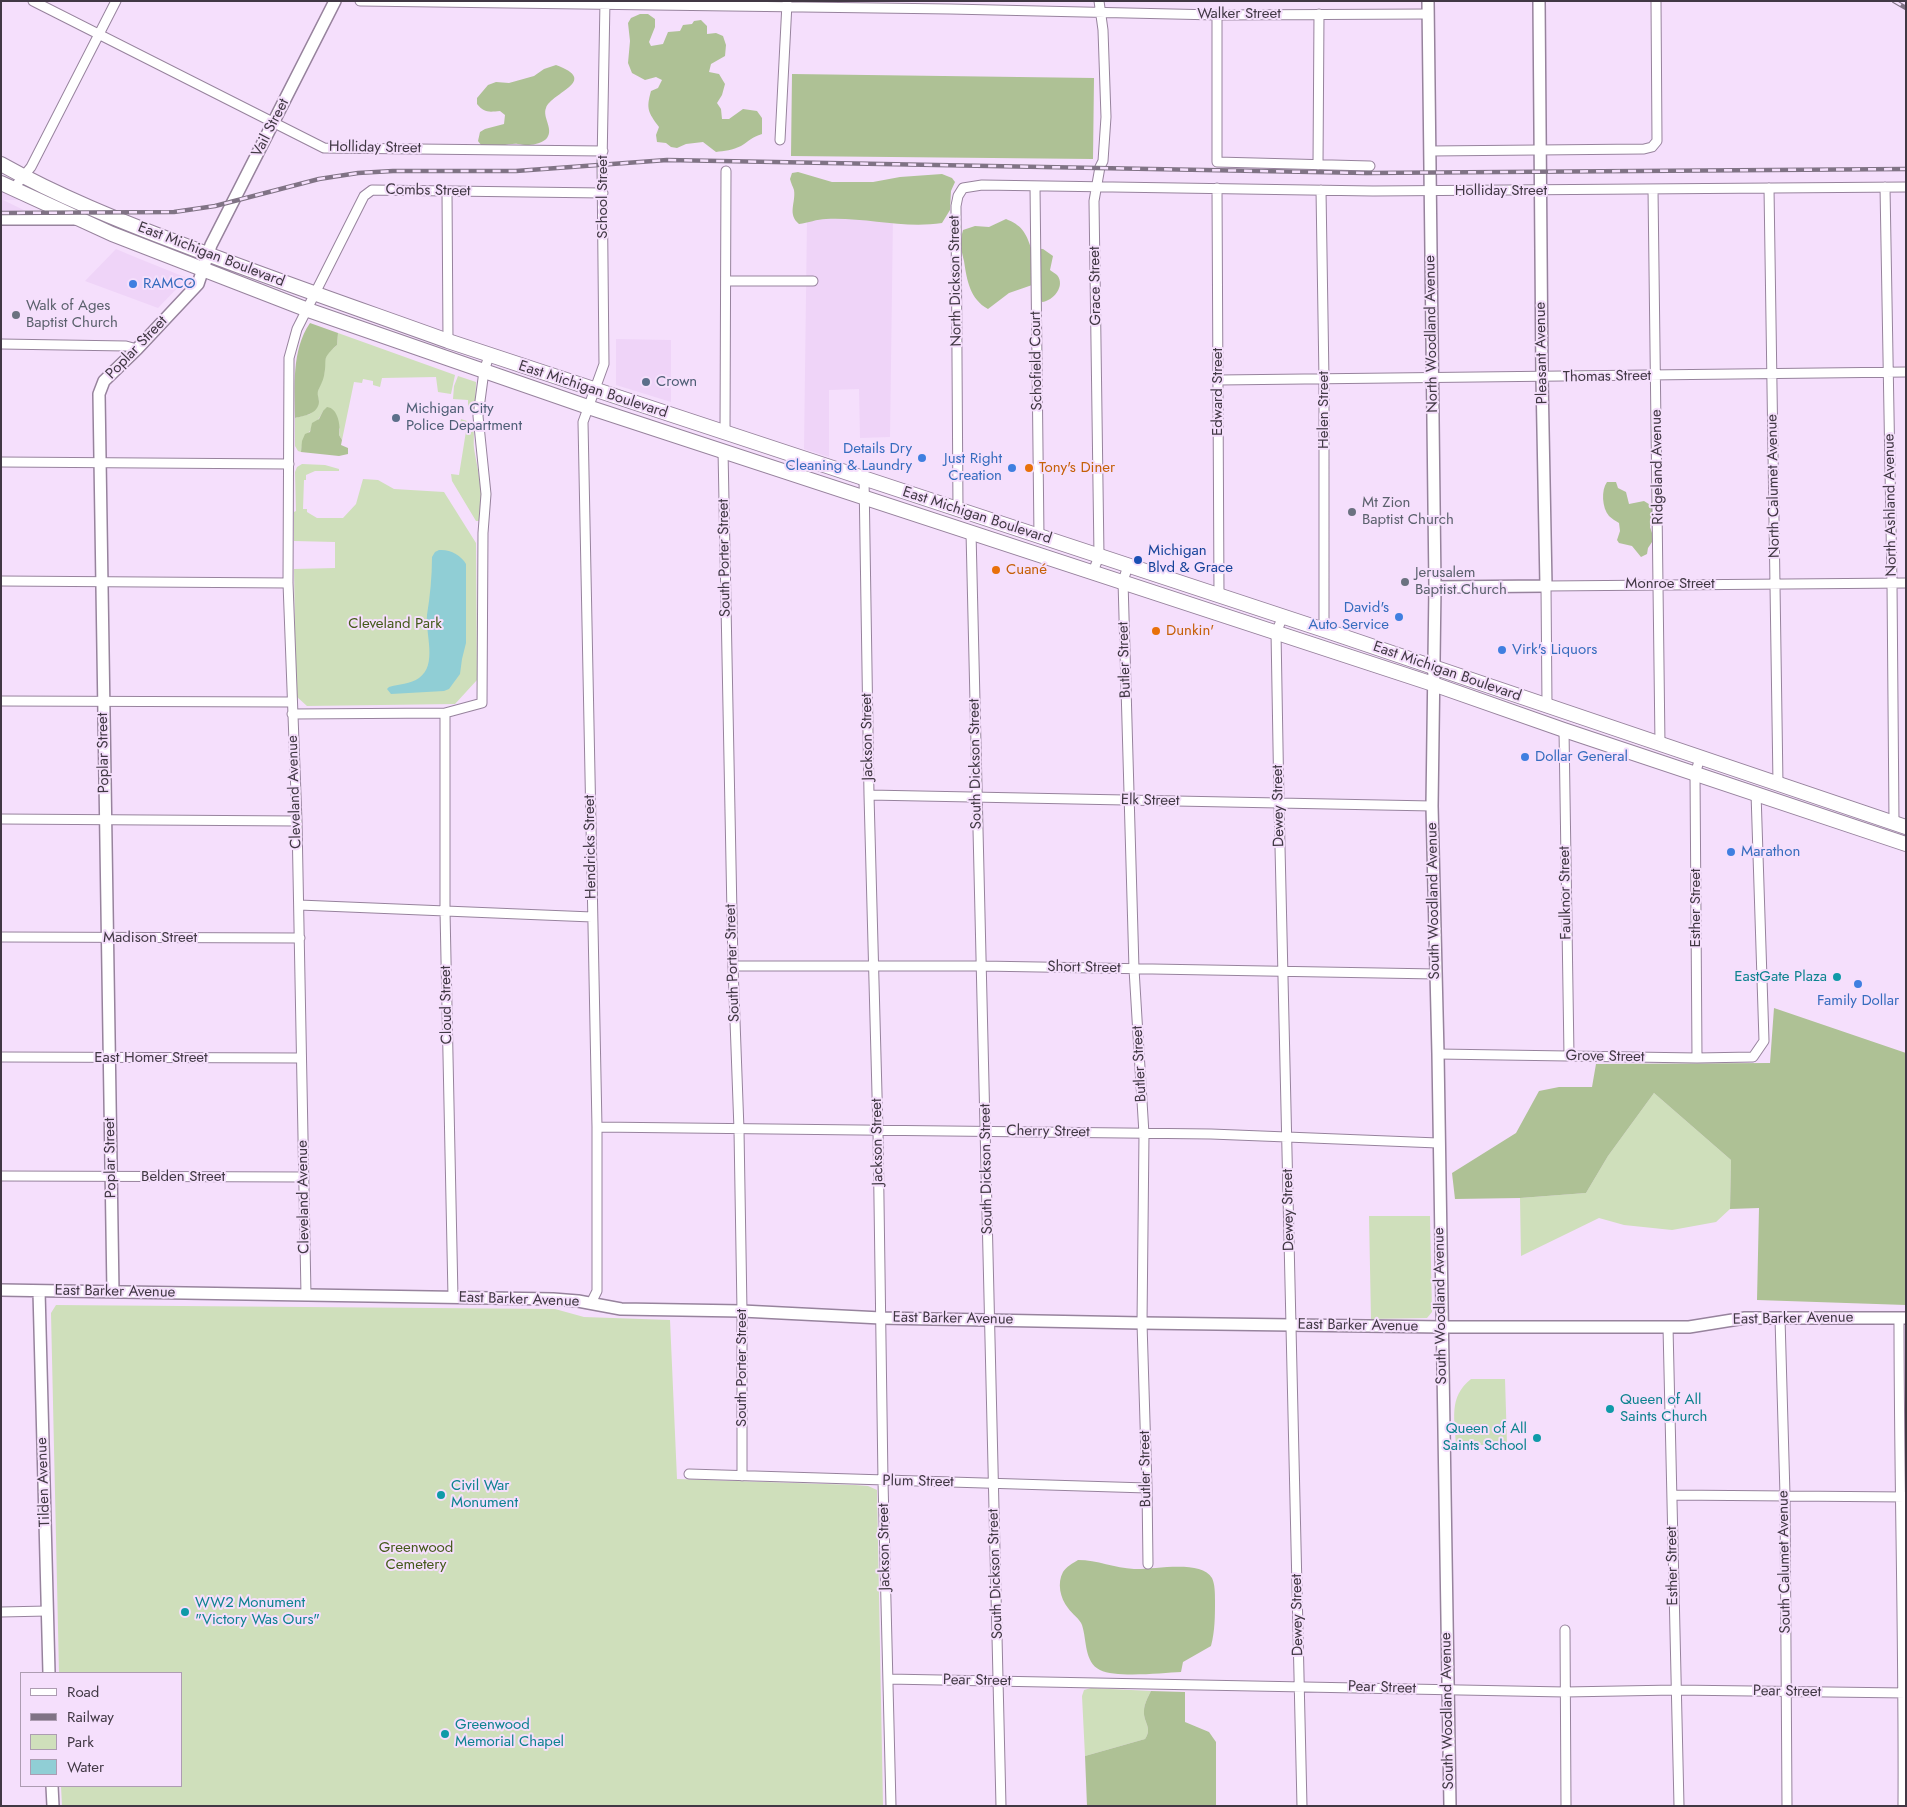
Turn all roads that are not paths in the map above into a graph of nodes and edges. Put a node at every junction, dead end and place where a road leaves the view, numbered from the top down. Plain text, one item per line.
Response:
1 (33, 1) edge
2 (116, 1) edge
3 (335, 1) edge
4 (360, 1) edge
5 (1099, 1) edge
6 (1428, 1) edge
7 (1539, 1) edge
8 (1656, 1) edge
9 (605, 3) edge
10 (787, 4) edge
11 (950, 5) edge
12 (1100, 12) junction
13 (1318, 14) junction
14 (1428, 14) junction
15 (1217, 15) junction
16 (100, 35) junction
17 (274, 124) junction
18 (780, 140) dead end
19 (1541, 150) junction
20 (603, 151) junction
21 (1430, 151) junction
22 (1, 164) edge
23 (1318, 165) junction
24 (1370, 166) dead end
25 (726, 171) dead end
26 (25, 176) junction
27 (7, 186) edge
28 (1035, 186) junction
29 (1885, 187) junction
30 (1906, 187) edge
31 (1097, 188) junction
32 (1217, 188) junction
33 (1769, 188) junction
34 (1321, 190) junction
35 (1541, 190) junction
36 (1654, 190) junction
37 (447, 191) junction
38 (1430, 191) junction
39 (603, 193) junction
40 (1, 219) edge
41 (78, 219) junction
42 (207, 255) junction
43 (203, 270) junction
44 (726, 281) junction
45 (813, 281) dead end
46 (316, 295) junction
47 (308, 310) junction
48 (448, 342) junction
49 (1, 344) edge
50 (137, 349) junction
51 (489, 356) junction
52 (484, 371) junction
53 (1888, 372) junction
54 (1906, 372) edge
55 (1771, 375) junction
56 (1656, 376) junction
57 (1542, 377) junction
58 (1432, 378) junction
59 (1219, 380) junction
60 (1324, 380) junction
61 (594, 391) junction
62 (588, 407) junction
63 (725, 434) junction
64 (723, 450) junction
65 (1, 462) edge
66 (99, 463) junction
67 (289, 464) junction
68 (864, 478) junction
69 (864, 496) junction
70 (958, 510) junction
71 (971, 532) junction
72 (1039, 536) junction
73 (1099, 556) junction
74 (1128, 566) junction
75 (1093, 572) junction
76 (1, 581) edge
77 (101, 581) junction
78 (1123, 581) junction
79 (288, 583) junction
80 (1892, 583) junction
81 (1906, 583) edge
82 (1660, 584) junction
83 (1776, 584) junction
84 (1546, 586) junction
85 (1435, 587) junction
86 (1219, 596) junction
87 (1283, 617) junction
88 (1324, 630) junction
89 (1276, 632) junction
90 (1433, 667) junction
91 (1433, 684) junction
92 (1, 701) edge
93 (103, 702) junction
94 (292, 702) junction
95 (1547, 705) junction
96 (445, 713) junction
97 (292, 714) junction
98 (1564, 730) junction
99 (1660, 744) junction
100 (1700, 758) junction
101 (1695, 774) junction
102 (1778, 784) junction
103 (1756, 793) junction
104 (869, 795) junction
105 (977, 797) junction
106 (1130, 800) junction
107 (1278, 803) junction
108 (1432, 806) junction
109 (1, 819) edge
110 (105, 819) junction
111 (297, 821) junction
112 (1900, 824) edge
113 (1906, 844) edge
114 (299, 905) junction
115 (445, 911) junction
116 (592, 917) junction
117 (1, 938) edge
118 (107, 938) junction
119 (300, 938) junction
120 (733, 966) junction
121 (873, 966) junction
122 (982, 966) junction
123 (1134, 969) junction
124 (1284, 970) junction
125 (1436, 974) junction
126 (1438, 1054) junction
127 (1569, 1056) junction
128 (1, 1057) edge
129 (109, 1058) junction
130 (301, 1058) junction
131 (1697, 1058) junction
132 (597, 1127) junction
133 (739, 1130) junction
134 (878, 1131) junction
135 (986, 1132) junction
136 (1144, 1134) junction
137 (1288, 1138) junction
138 (1438, 1143) junction
139 (1, 1176) edge
140 (111, 1177) junction
141 (304, 1177) junction
142 (1, 1290) edge
143 (39, 1291) junction
144 (113, 1292) junction
145 (306, 1295) junction
146 (453, 1297) junction
147 (591, 1303) junction
148 (742, 1311) junction
149 (880, 1318) junction
150 (1780, 1318) junction
151 (1902, 1318) edge
152 (991, 1320) junction
153 (1142, 1323) junction
154 (1292, 1324) junction
155 (1442, 1327) junction
156 (1668, 1327) junction
157 (689, 1474) dead end
158 (742, 1476) junction
159 (883, 1481) junction
160 (994, 1484) junction
161 (1147, 1488) junction
162 (1672, 1495) junction
163 (1785, 1495) junction
164 (1903, 1497) edge
165 (1148, 1564) dead end
166 (47, 1611) junction
167 (1, 1612) edge
168 (1565, 1630) dead end
169 (49, 1672) edge
170 (888, 1679) junction
171 (1000, 1682) junction
172 (1299, 1686) junction
173 (1447, 1690) junction
174 (1675, 1690) junction
175 (1565, 1692) junction
176 (1786, 1692) junction
177 (1905, 1693) edge
178 (52, 1787) edge
179 (52, 1806) edge
180 (891, 1806) edge
181 (1001, 1806) edge
182 (1302, 1806) edge
183 (1450, 1806) edge
184 (1566, 1806) edge
185 (1678, 1806) edge
186 (1787, 1806) edge
187 (1903, 1806) edge

1 - 16 street, Holliday Street
2 - 16 street
3 - 17 street, Vail Street
4 - 9 street, Walker Street
5 - 12 street, Grace Street
6 - 14 street, North Woodland Avenue
7 - 19 street, Pleasant Avenue
8 - 19 street
9 - 10 street, Walker Street
9 - 20 street, School Street
10 - 11 street, Walker Street
10 - 18 street
11 - 12 street, Walker Street
12 - 15 street, Walker Street
12 - 31 street, Grace Street
13 - 14 street, Walker Street
13 - 15 street, Walker Street
13 - 23 street
14 - 21 street, North Woodland Avenue
15 - 23 street
16 - 17 street, Holliday Street
16 - 26 street
17 - 20 street, Holliday Street
17 - 42 street, Vail Street
19 - 21 street
19 - 35 street, Pleasant Avenue
20 - 39 street, School Street
21 - 38 street, North Woodland Avenue
22 - 26 main road, East Michigan Boulevard
23 - 24 street
25 - 44 street
26 - 27 street
26 - 42 main road, East Michigan Boulevard
27 - 41 main road, East Michigan Boulevard
28 - 31 street, North Dickson Street
28 - 70 street, North Dickson Street
28 - 72 street, Schofield Court
29 - 30 street, Holliday Street
29 - 33 street, Holliday Street
29 - 53 street, North Ashland Avenue
31 - 32 street, Holliday Street
31 - 73 street, Grace Street
32 - 34 street, Holliday Street
32 - 59 street, Edward Street
33 - 36 street, Holliday Street
33 - 55 street, North Calumet Avenue
34 - 38 street, Holliday Street
34 - 60 street, Helen Street
35 - 36 street, Holliday Street
35 - 38 street, Holliday Street
35 - 57 street, Pleasant Avenue
36 - 56 street, Ridgeland Avenue
37 - 39 street, Combs Street
37 - 46 street, Combs Street
37 - 48 street
38 - 58 street, North Woodland Avenue
39 - 61 street, School Street
40 - 41 street
41 - 43 main road, East Michigan Boulevard
42 - 43 street, Poplar Street
42 - 46 main road, East Michigan Boulevard
43 - 47 main road, East Michigan Boulevard
43 - 50 street, Poplar Street
44 - 45 street
44 - 63 street
46 - 47 street, Cleveland Avenue
46 - 48 main road, East Michigan Boulevard
47 - 52 main road, East Michigan Boulevard
47 - 67 street, Cleveland Avenue
48 - 51 main road, East Michigan Boulevard
49 - 50 street
50 - 66 street, Poplar Street
51 - 52 street
51 - 61 main road, East Michigan Boulevard
52 - 62 main road, East Michigan Boulevard
52 - 96 street
53 - 54 street, Thomas Street
53 - 55 street, Thomas Street
53 - 80 street, North Ashland Avenue
55 - 56 street, Thomas Street
55 - 83 street, North Calumet Avenue
56 - 57 street, Thomas Street
56 - 82 street, Ridgeland Avenue
57 - 58 street, Thomas Street
57 - 84 street, Pleasant Avenue
58 - 60 street, Thomas Street
58 - 85 street, North Woodland Avenue
59 - 60 street, Thomas Street
59 - 86 street, Edward Street
60 - 88 street, Helen Street
61 - 62 street, Hendricks Street
61 - 63 main road, East Michigan Boulevard
62 - 64 main road, East Michigan Boulevard
62 - 116 street, Hendricks Street
63 - 68 main road, East Michigan Boulevard
64 - 69 main road, East Michigan Boulevard
64 - 120 street, South Porter Street
65 - 66 street
66 - 67 street
66 - 77 street, Poplar Street
67 - 79 street, Cleveland Avenue
68 - 69 street, Jackson Street
68 - 70 main road, East Michigan Boulevard
69 - 71 main road, East Michigan Boulevard
69 - 104 street, Jackson Street
70 - 72 main road, East Michigan Boulevard
71 - 75 main road, East Michigan Boulevard
71 - 105 street, South Dickson Street
72 - 73 main road, East Michigan Boulevard
73 - 74 main road, East Michigan Boulevard
73 - 75 street, Grace Street
74 - 78 street, Butler Street
74 - 86 main road, East Michigan Boulevard
75 - 78 main road, East Michigan Boulevard
76 - 77 street
77 - 79 street
77 - 93 street, Poplar Street
78 - 89 main road, East Michigan Boulevard
78 - 106 street, Butler Street
79 - 94 street, Cleveland Avenue
80 - 81 street, Monroe Street
80 - 83 street, Monroe Street
80 - 112 street, North Ashland Avenue
82 - 83 street, Monroe Street
82 - 84 street, Monroe Street
82 - 99 street, Ridgeland Avenue
83 - 102 street, North Calumet Avenue
84 - 85 street, Monroe Street
84 - 95 street, Pleasant Avenue
85 - 90 street, North Woodland Avenue
86 - 87 main road, East Michigan Boulevard
87 - 88 main road, East Michigan Boulevard
87 - 89 street, Dewey Street
88 - 90 main road, East Michigan Boulevard
89 - 91 main road, East Michigan Boulevard
89 - 107 street, Dewey Street
90 - 91 street, North Woodland Avenue
90 - 95 main road, East Michigan Boulevard
91 - 98 main road, East Michigan Boulevard
91 - 108 street, South Woodland Avenue
92 - 93 street
93 - 94 street
93 - 110 street, Poplar Street
94 - 97 street, Cleveland Avenue
95 - 99 main road, East Michigan Boulevard
96 - 97 street
96 - 115 street, Cloud Street
97 - 111 street, Cleveland Avenue
98 - 101 main road, East Michigan Boulevard
98 - 127 street, Faulknor Street
99 - 100 main road, East Michigan Boulevard
100 - 101 street, Esther Street
100 - 102 main road, East Michigan Boulevard
101 - 103 main road, East Michigan Boulevard
101 - 131 street, Esther Street
102 - 112 main road, East Michigan Boulevard
103 - 113 main road, East Michigan Boulevard
103 - 131 street, Grove Street
104 - 105 street, Elk Street
104 - 121 street, Jackson Street
105 - 106 street, Elk Street
105 - 122 street, South Dickson Street
106 - 107 street, Elk Street
106 - 123 street, Butler Street
107 - 108 street, Elk Street
107 - 124 street, Dewey Street
108 - 125 street, South Woodland Avenue
109 - 110 street
110 - 111 street
110 - 118 street, Poplar Street
111 - 114 street, Cleveland Avenue
114 - 115 street
114 - 119 street, Cleveland Avenue
115 - 116 street
115 - 146 street, Cloud Street
116 - 132 street, Hendricks Street
117 - 118 street, Madison Street
118 - 119 street, Madison Street
118 - 129 street, Poplar Street
119 - 130 street, Cleveland Avenue
120 - 121 street, Short Street
120 - 133 street, South Porter Street
121 - 122 street, Short Street
121 - 134 street, Jackson Street
122 - 123 street, Short Street
122 - 135 street, South Dickson Street
123 - 124 street, Short Street
123 - 136 street, Butler Street
124 - 125 street, Short Street
124 - 137 street, Dewey Street
125 - 126 street, South Woodland Avenue
126 - 127 street, Grove Street
126 - 138 street, South Woodland Avenue
127 - 131 street, Grove Street
128 - 129 street, East Homer Street
129 - 130 street, East Homer Street
129 - 140 street, Poplar Street
130 - 141 street, Cleveland Avenue
132 - 133 street, Cherry Street
132 - 147 street, Hendricks Street
133 - 134 street, Cherry Street
133 - 148 street, South Porter Street
134 - 135 street, Cherry Street
134 - 149 street, Jackson Street
135 - 136 street, Cherry Street
135 - 152 street, South Dickson Street
136 - 137 street, Cherry Street
136 - 153 street, Butler Street
137 - 138 street, Cherry Street
137 - 154 street, Dewey Street
138 - 155 street, South Woodland Avenue
139 - 140 street, Belden Street
140 - 141 street, Belden Street
140 - 144 street, Poplar Street
141 - 145 street, Cleveland Avenue
142 - 143 street, East Barker Avenue
143 - 144 street, East Barker Avenue
143 - 166 street, Tilden Avenue
144 - 145 street, East Barker Avenue
145 - 146 street, East Barker Avenue
146 - 147 street, East Barker Avenue
147 - 148 street, East Barker Avenue
148 - 149 street, East Barker Avenue
148 - 158 street, South Porter Street
149 - 152 street, East Barker Avenue
149 - 159 street, Jackson Street
150 - 151 street, East Barker Avenue
150 - 156 street, East Barker Avenue
150 - 163 street, South Calumet Avenue
151 - 164 street
152 - 153 street, East Barker Avenue
152 - 160 street, South Dickson Street
153 - 154 street, East Barker Avenue
153 - 161 street, Butler Street
154 - 155 street, East Barker Avenue
154 - 172 street, Dewey Street
155 - 156 street, East Barker Avenue
155 - 173 street, South Woodland Avenue
156 - 162 street, Esther Street
157 - 158 street, Plum Street
158 - 159 street, Plum Street
159 - 160 street, Plum Street
159 - 170 street, Jackson Street
160 - 161 street, Plum Street
160 - 171 street, South Dickson Street
161 - 165 street, Butler Street
162 - 163 street
162 - 174 street, Esther Street
163 - 164 street
163 - 176 street, South Calumet Avenue
164 - 177 street
166 - 167 street
166 - 169 street, Tilden Avenue
168 - 175 street
170 - 171 street, Pear Street
170 - 180 street, Jackson Street
171 - 172 street, Pear Street
171 - 181 street, South Dickson Street
172 - 173 street, Pear Street
172 - 182 street, Dewey Street
173 - 175 street, Pear Street
173 - 183 street, South Woodland Avenue
174 - 175 street, Pear Street
174 - 176 street, Pear Street
174 - 185 street, Esther Street
175 - 184 street
176 - 177 street, Pear Street
176 - 186 street, South Calumet Avenue
177 - 187 street
178 - 179 street

